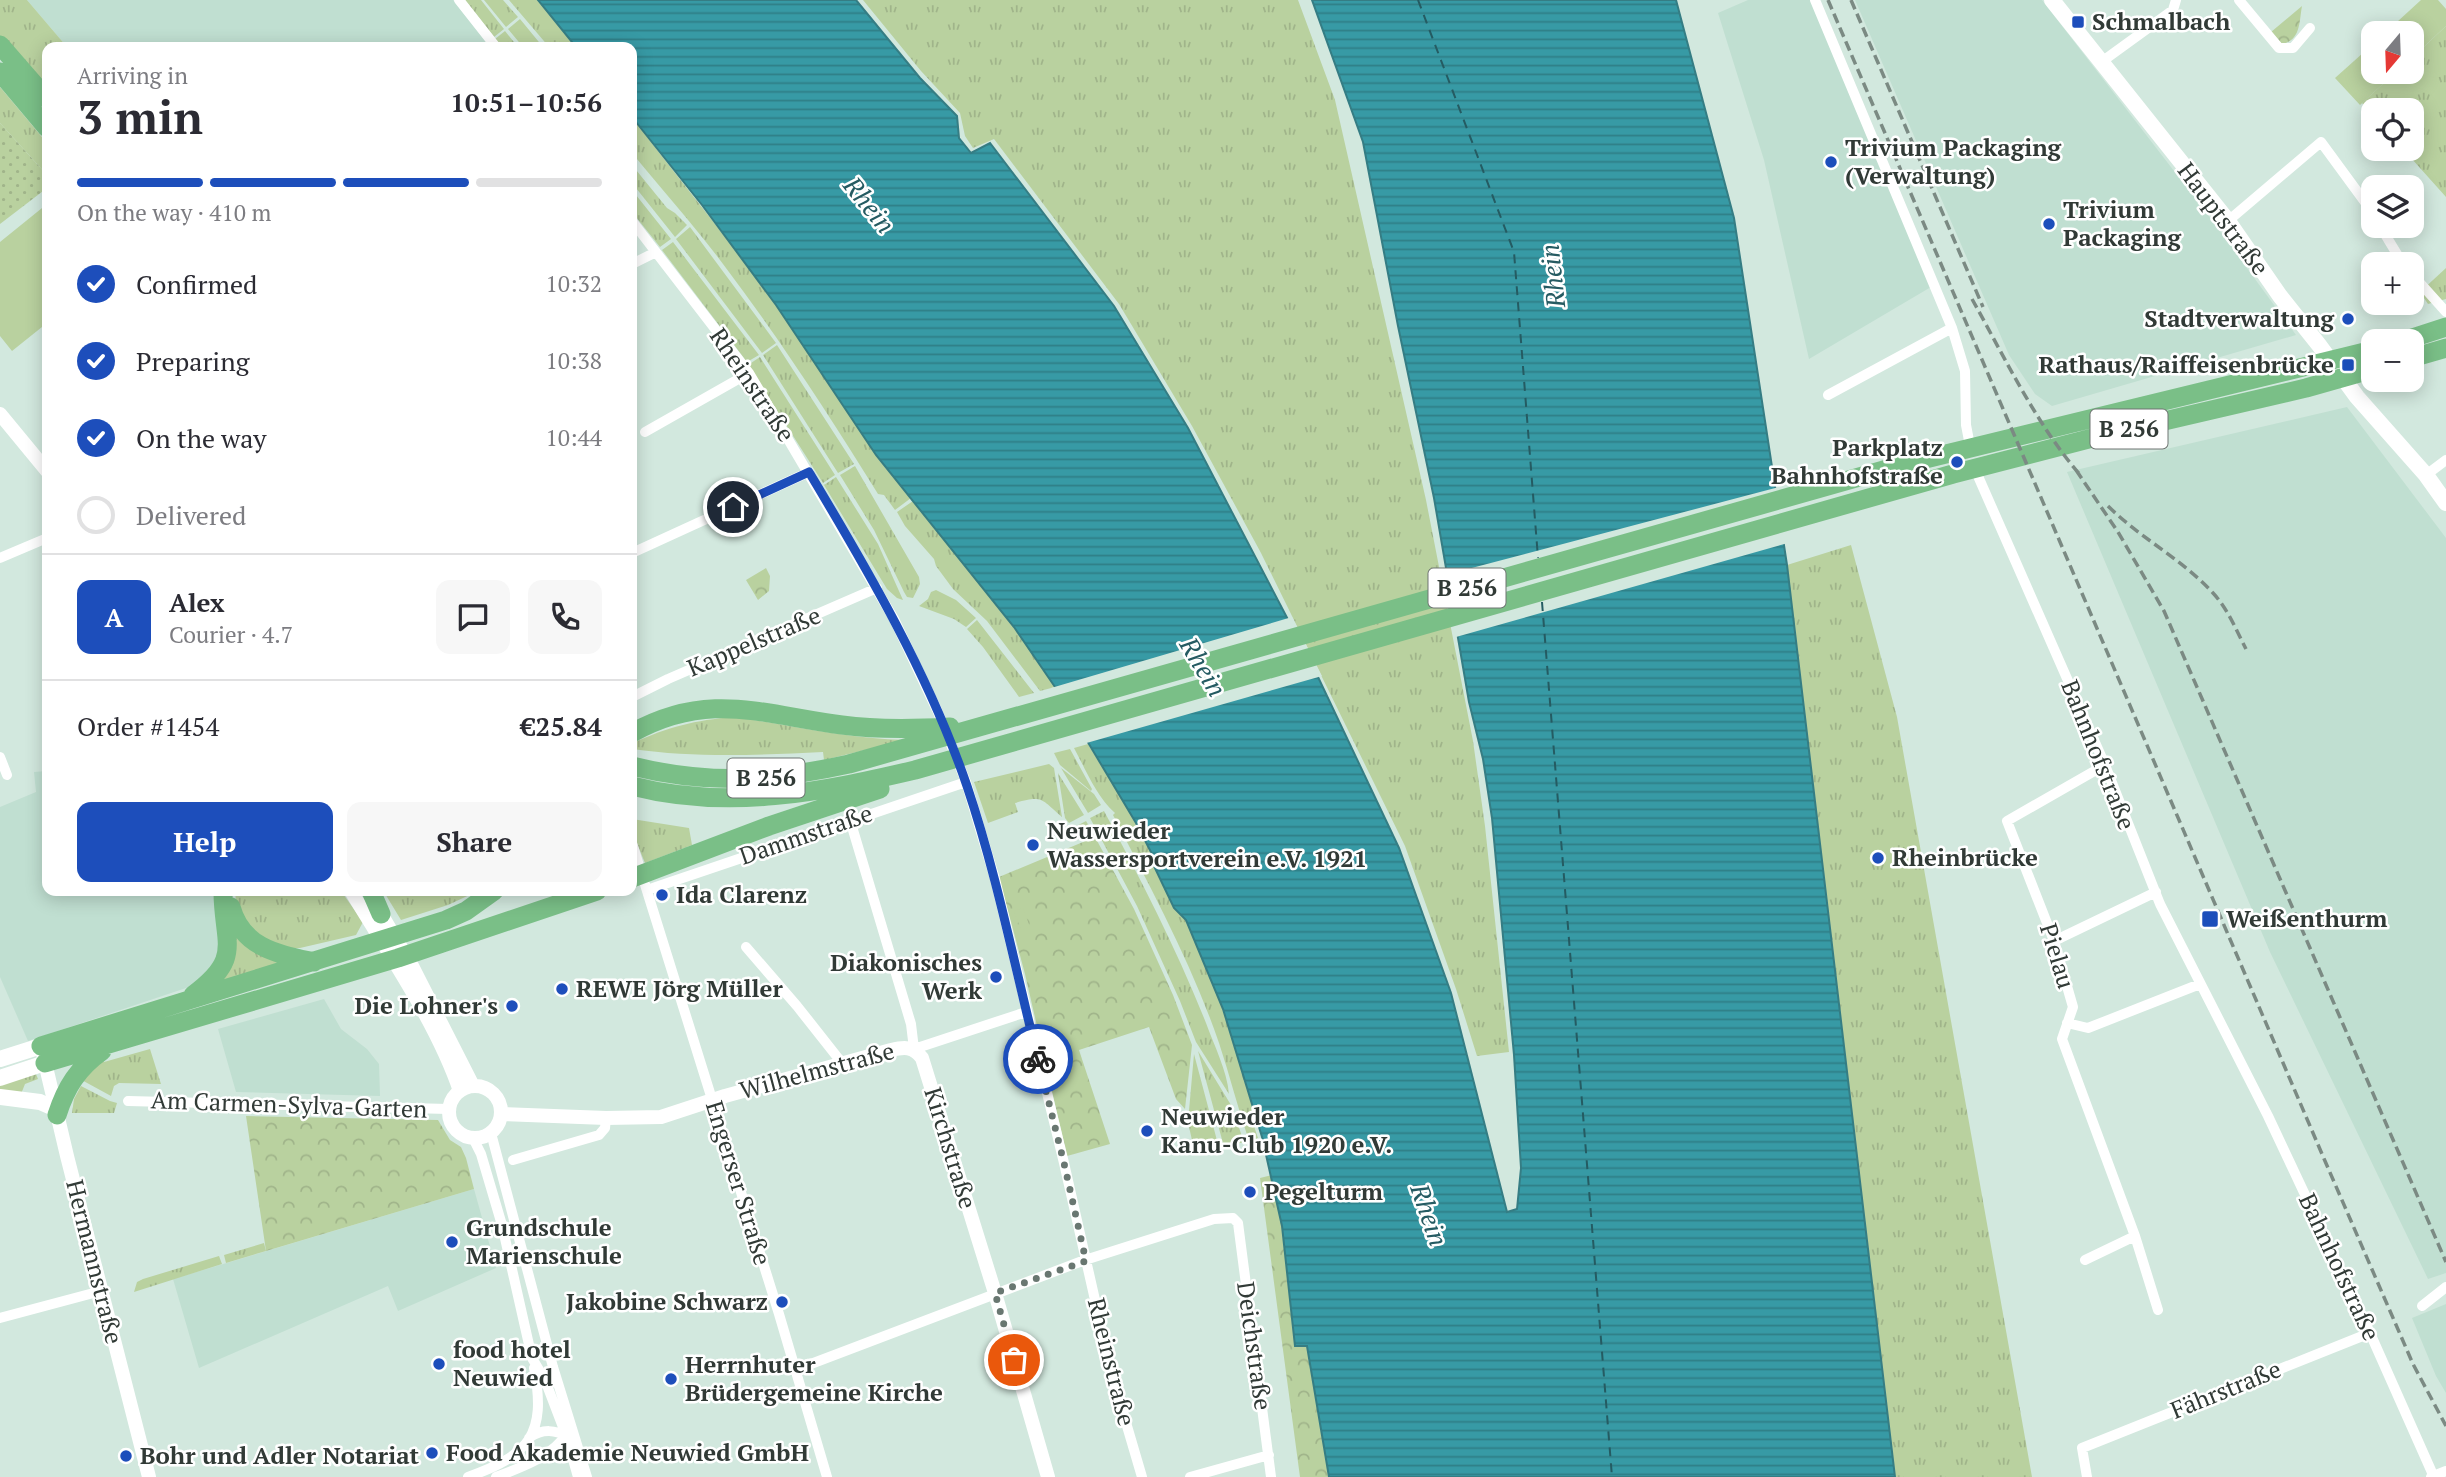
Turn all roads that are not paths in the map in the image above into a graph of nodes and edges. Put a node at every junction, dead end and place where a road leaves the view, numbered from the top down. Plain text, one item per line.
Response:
1 (458, 0) edge
2 (1815, 0) edge
3 (2052, 0) edge
4 (2176, 0) edge
5 (2239, 0) edge
6 (2310, 28) dead end
7 (492, 42) edge
8 (0, 45) edge
9 (2100, 63) junction
10 (0, 72) edge
11 (42, 93) edge
12 (42, 122) edge
13 (2361, 197) edge
14 (2228, 221) junction
15 (637, 227) edge
16 (656, 252) junction
17 (637, 262) edge
18 (2424, 287) edge
19 (2446, 312) edge
20 (2446, 327) edge
21 (1952, 328) junction
22 (2424, 334) edge
23 (2446, 348) edge
24 (2361, 353) edge
25 (2424, 354) edge
26 (2361, 372) edge
27 (749, 373) junction
28 (1828, 395) dead end
29 (0, 414) edge
30 (645, 432) dead end
31 (2446, 460) edge
32 (42, 465) edge
33 (809, 472) junction
34 (2426, 475) junction
35 (2446, 503) edge
36 (42, 540) edge
37 (637, 551) edge
38 (0, 558) edge
39 (877, 588) junction
40 (637, 694) edge
41 (986, 725) junction
42 (637, 731) edge
43 (0, 757) edge
44 (2105, 765) junction
45 (637, 767) edge
46 (915, 770) junction
47 (7, 775) dead end
48 (966, 782) junction
49 (637, 787) edge
50 (850, 820) junction
51 (640, 884) edge
52 (2156, 892) junction
53 (224, 896) edge
54 (232, 896) edge
55 (354, 896) edge
56 (372, 896) edge
57 (487, 896) edge
58 (583, 896) edge
59 (381, 914) joint
60 (2054, 941) junction
61 (746, 947) dead end
62 (405, 969) junction
63 (318, 972) junction
64 (2200, 984) junction
65 (181, 1004) junction
66 (1026, 1012) junction
67 (2067, 1023) junction
68 (111, 1044) junction
69 (914, 1049) junction
70 (43, 1055) junction
71 (0, 1059) edge
72 (842, 1063) junction
73 (0, 1078) edge
74 (467, 1088) junction
75 (0, 1097) edge
76 (712, 1100) junction
77 (128, 1101) dead end
78 (449, 1109) junction
79 (57, 1112) junction
80 (501, 1114) junction
81 (606, 1118) junction
82 (491, 1133) junction
83 (473, 1138) junction
84 (513, 1160) dead end
85 (2135, 1236) junction
86 (2085, 1260) dead end
87 (1086, 1261) junction
88 (2446, 1287) edge
89 (101, 1292) junction
90 (995, 1293) junction
91 (2422, 1306) dead end
92 (2158, 1310) dead end
93 (0, 1318) edge
94 (2370, 1333) junction
95 (533, 1358) junction
96 (795, 1370) junction
97 (571, 1421) junction
98 (566, 1435) junction
99 (528, 1439) junction
100 (578, 1443) junction
101 (551, 1450) junction
102 (571, 1453) junction
103 (1269, 1455) junction
104 (2446, 1471) edge
105 (149, 1477) edge
106 (468, 1477) edge
107 (496, 1477) edge
108 (578, 1477) edge
109 (587, 1477) edge
110 (827, 1477) edge
111 (1048, 1477) edge
112 (1142, 1477) edge
113 (1190, 1477) edge
114 (1272, 1477) edge
115 (2087, 1477) edge
116 (2433, 1477) edge

1 - 7 street
2 - 21 street, Bahnhofstraße
3 - 9 main road, Hauptstraße
4 - 9 street
5 - 6 street
8 - 11 highway
9 - 14 main road, Hauptstraße
10 - 12 highway
13 - 14 street
14 - 34 main road, Hauptstraße
15 - 16 street, Rheinstraße
16 - 17 street
16 - 27 street, Rheinstraße
18 - 19 street
20 - 22 highway
21 - 28 street
21 - 44 street, Bahnhofstraße
23 - 25 highway
24 - 41 highway, B 256
26 - 46 highway, B 256
27 - 30 street
27 - 33 street, Rheinstraße
29 - 32 street
31 - 34 street
33 - 37 street
33 - 39 street, Rheinstraße
34 - 35 main road, Hauptstraße
36 - 38 street
39 - 40 street, Kappelstraße
39 - 48 street, Rheinstraße
41 - 42 highway
41 - 45 highway, B 256
43 - 47 street
44 - 52 street, Bahnhofstraße
44 - 60 street, Pielau
46 - 49 highway, B 256
46 - 51 highway
48 - 50 street, Dammstraße
48 - 66 street, Rheinstraße
50 - 51 street, Dammstraße
50 - 69 street, Kirchstraße
51 - 76 street, Engerser Straße
52 - 60 street
52 - 64 street, Bahnhofstraße
53 - 65 highway
54 - 63 highway
55 - 62 street
56 - 59 highway
57 - 63 highway
58 - 63 highway
59 - 62 street
60 - 67 street, Pielau
61 - 72 street
62 - 74 street
63 - 65 highway
63 - 68 highway
64 - 67 street
64 - 94 street, Bahnhofstraße
65 - 70 highway
66 - 69 street, Wilhelmstraße
66 - 87 street, Rheinstraße
67 - 85 street, Pielau
68 - 70 highway
68 - 79 highway
69 - 72 street, Wilhelmstraße
69 - 90 street, Kirchstraße
70 - 71 main road
70 - 73 main road
70 - 79 street, Hermannstraße
72 - 76 street, Wilhelmstraße
74 - 78 street
74 - 80 street
75 - 79 main road
76 - 81 street, Wilhelmstraße
76 - 96 street, Engerser Straße
77 - 78 street, Am Carmen-Sylva-Garten
78 - 83 street
79 - 89 street, Hermannstraße
80 - 81 street, Wilhelmstraße
80 - 82 street
81 - 84 street
82 - 83 street
82 - 97 street
83 - 95 street
85 - 86 street
85 - 92 street, Pielau
87 - 90 street
87 - 103 street, Deichstraße
87 - 112 street, Rheinstraße
88 - 91 street
89 - 93 street
89 - 105 street, Hermannstraße
90 - 96 street
90 - 111 street, Kirchstraße
94 - 115 street, Fährstraße
94 - 116 street, Bahnhofstraße
95 - 98 street
95 - 99 street
96 - 110 street, Engerser Straße
97 - 98 street
97 - 100 street
98 - 99 street
98 - 100 street
98 - 101 street
98 - 102 street
99 - 106 street
100 - 109 street
101 - 102 street
101 - 107 street
102 - 108 street
103 - 113 street
103 - 114 street, Deichstraße
104 - 116 street, Bahnhofstraße

